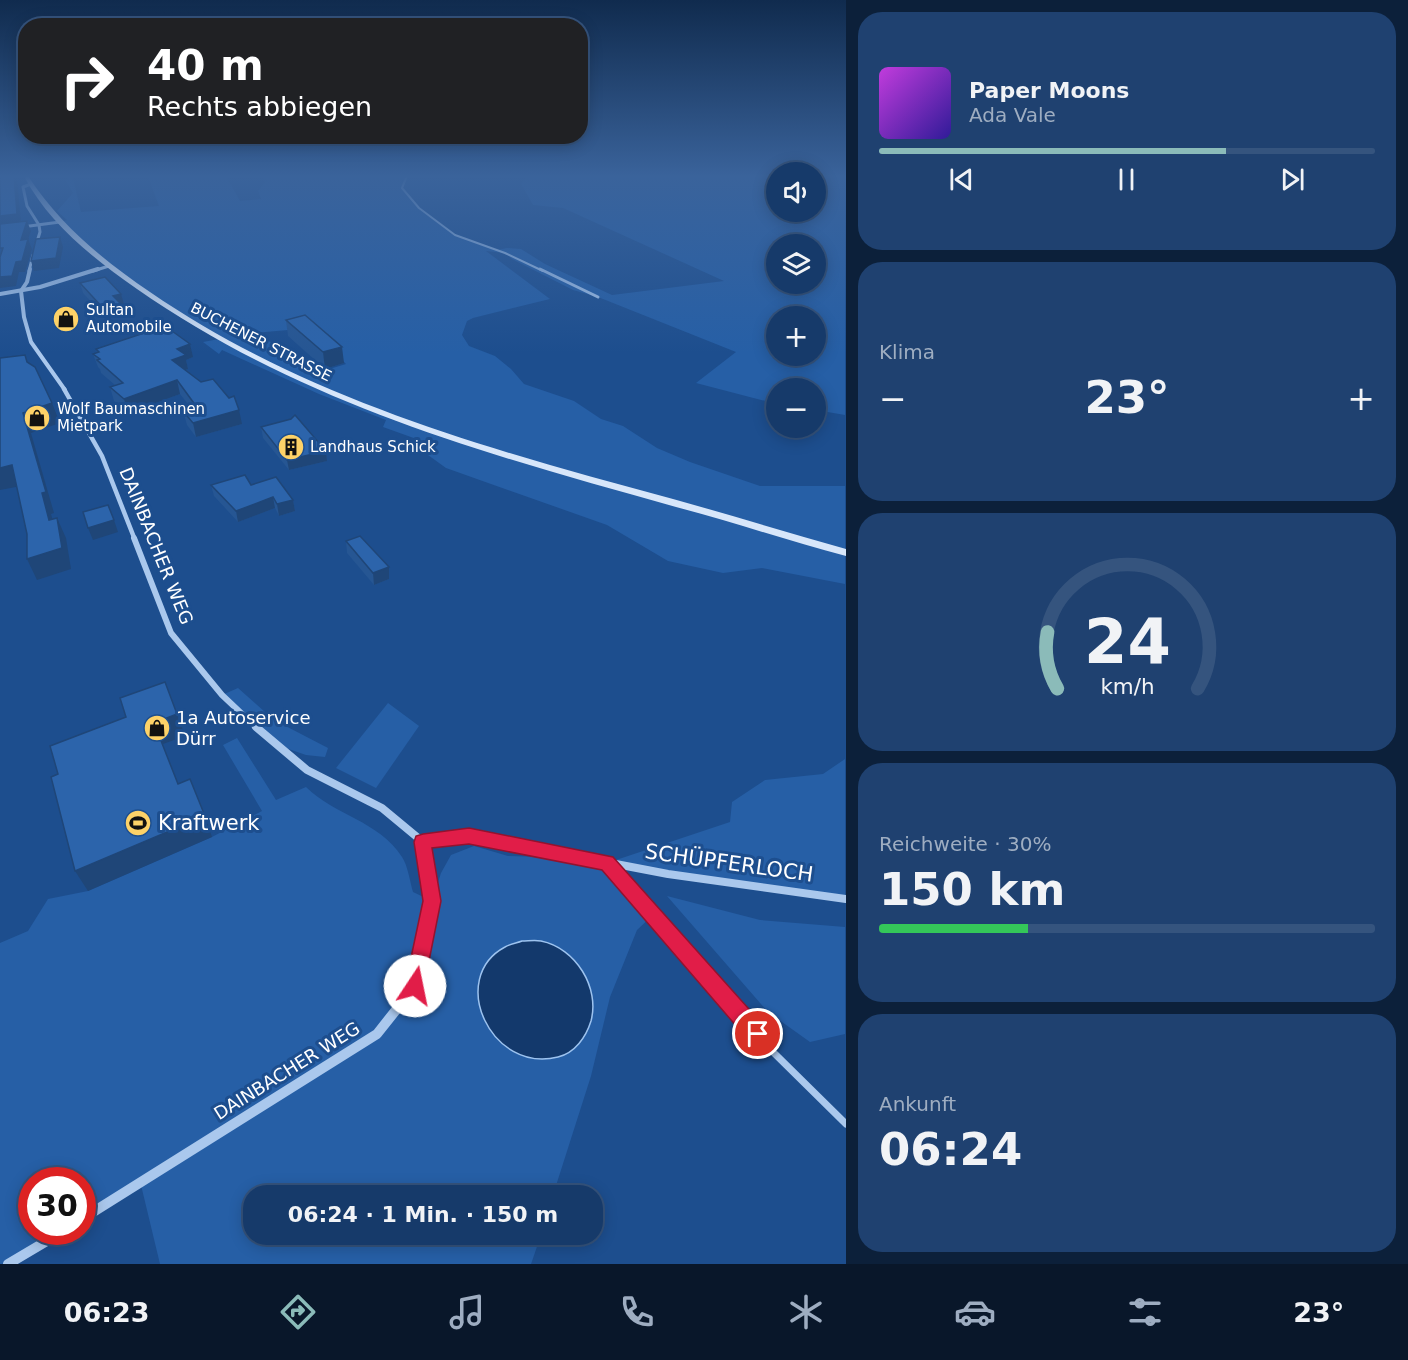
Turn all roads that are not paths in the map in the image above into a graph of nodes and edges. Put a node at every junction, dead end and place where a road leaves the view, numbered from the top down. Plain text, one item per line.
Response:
1 (39, 235) edge
2 (74, 235) edge
3 (455, 235) edge
4 (109, 266) junction
5 (21, 291) junction
6 (0, 294) edge
7 (598, 297) dead end
8 (846, 553) edge
9 (423, 842) junction
10 (607, 862) junction
11 (846, 899) edge
12 (846, 1124) edge
13 (96, 1210) edge
14 (40, 1245) edge
15 (8, 1264) edge

1 - 5 street, DAINBACHER WEG
2 - 4 main road, BUCHENER STRASSE
3 - 7 lane
4 - 5 street
4 - 8 main road, BUCHENER STRASSE
5 - 6 street
5 - 9 street, DAINBACHER WEG
9 - 10 street, SCHÜPFERLOCH
9 - 13 street, DAINBACHER WEG
10 - 11 street, SCHÜPFERLOCH
10 - 12 lane
14 - 15 street

